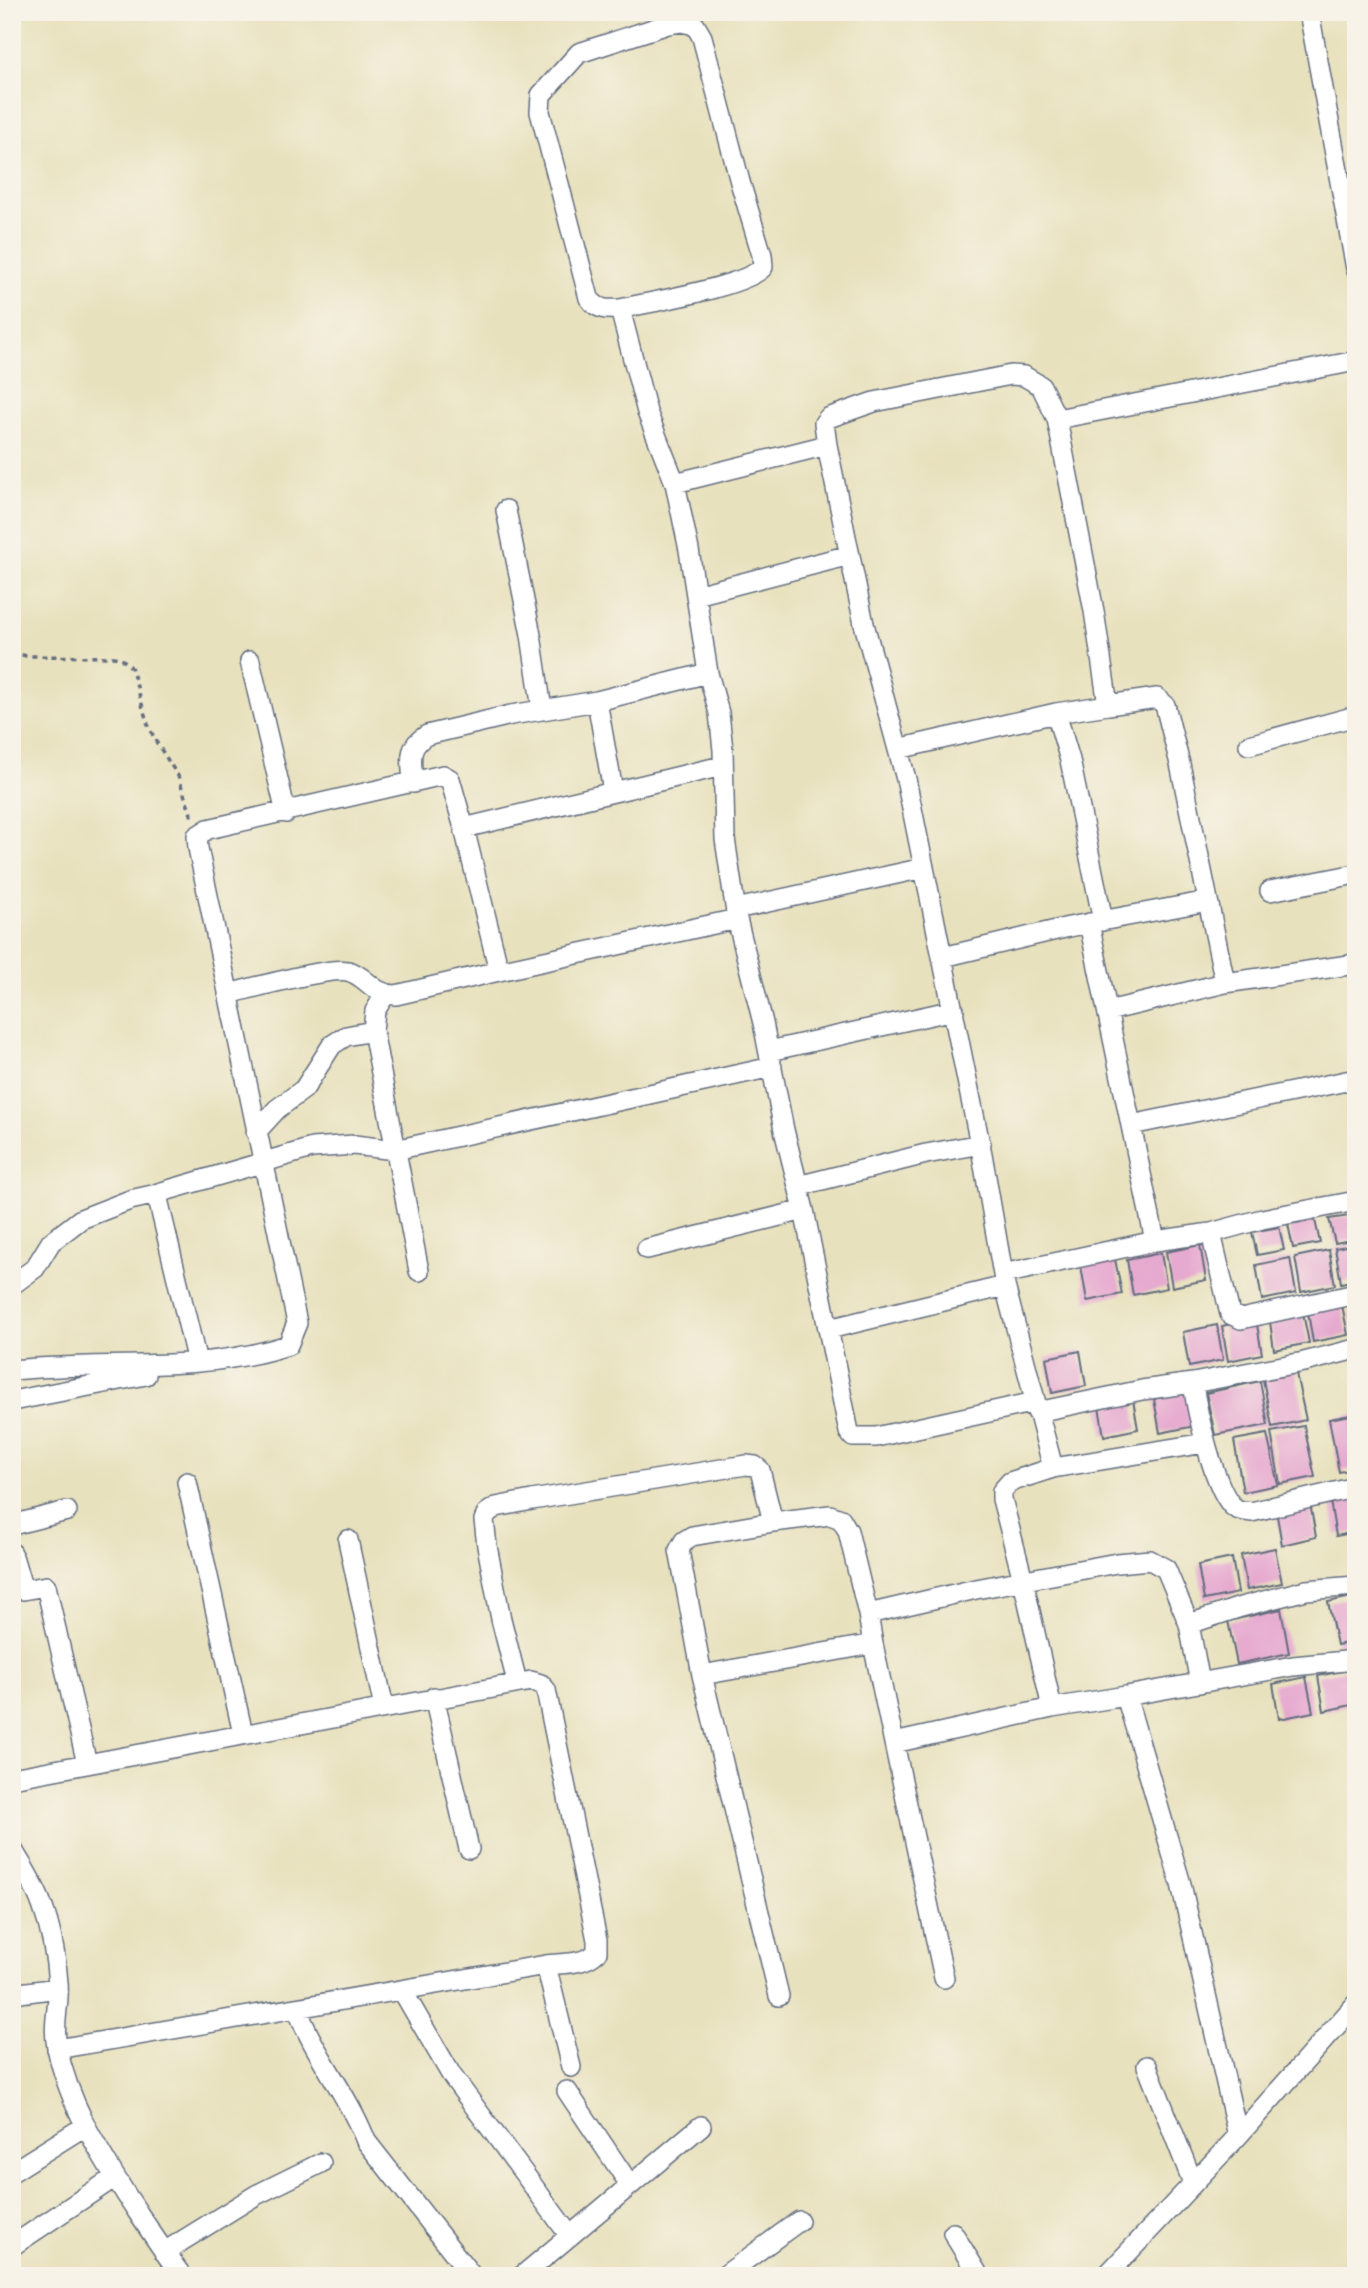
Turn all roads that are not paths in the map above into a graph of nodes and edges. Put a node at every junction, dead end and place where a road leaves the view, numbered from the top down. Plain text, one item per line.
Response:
1 (1309, 12) edge
2 (1356, 269) edge
3 (620, 309) junction
4 (1356, 361) edge
5 (1058, 419) junction
6 (827, 446) junction
7 (675, 483) junction
8 (506, 510) dead end
9 (850, 555) junction
10 (696, 595) junction
11 (250, 661) dead end
12 (708, 673) junction
13 (597, 701) junction
14 (1108, 705) junction
15 (542, 710) junction
16 (1056, 713) junction
17 (1356, 716) edge
18 (1249, 745) dead end
19 (898, 749) junction
20 (722, 766) junction
21 (413, 783) junction
22 (613, 792) junction
23 (286, 813) junction
24 (464, 828) junction
25 (925, 867) junction
26 (1356, 874) edge
27 (1270, 891) dead end
28 (1208, 901) junction
29 (736, 914) junction
30 (1096, 922) junction
31 (943, 957) junction
32 (1356, 964) edge
33 (499, 971) junction
34 (1225, 983) junction
35 (228, 994) junction
36 (385, 995) junction
37 (954, 1010) junction
38 (1108, 1011) junction
39 (373, 1031) junction
40 (770, 1059) junction
41 (1356, 1079) edge
42 (1131, 1125) junction
43 (256, 1132) junction
44 (981, 1144) junction
45 (395, 1150) junction
46 (263, 1163) junction
47 (798, 1186) junction
48 (157, 1194) junction
49 (1356, 1201) edge
50 (804, 1210) junction
51 (1211, 1233) junction
52 (1155, 1241) junction
53 (648, 1249) dead end
54 (419, 1271) dead end
55 (1004, 1280) junction
56 (12, 1286) edge
57 (1356, 1294) edge
58 (829, 1329) junction
59 (1356, 1349) edge
60 (197, 1362) junction
61 (161, 1364) junction
62 (12, 1370) edge
63 (1193, 1382) junction
64 (12, 1401) edge
65 (1036, 1407) junction
66 (1205, 1443) junction
67 (1053, 1468) junction
68 (187, 1482) dead end
69 (1356, 1487) edge
70 (67, 1511) dead end
71 (773, 1522) junction
72 (12, 1525) edge
73 (348, 1540) dead end
74 (12, 1553) edge
75 (1023, 1580) junction
76 (1356, 1586) edge
77 (868, 1614) junction
78 (1189, 1624) junction
79 (873, 1644) junction
80 (1356, 1660) edge
81 (702, 1675) junction
82 (517, 1682) junction
83 (1200, 1683) junction
84 (1126, 1696) junction
85 (434, 1697) junction
86 (1052, 1708) junction
87 (384, 1709) junction
88 (243, 1734) junction
89 (894, 1743) junction
90 (87, 1764) junction
91 (12, 1778) edge
92 (12, 1848) edge
93 (469, 1849) dead end
94 (546, 1965) junction
95 (944, 1978) dead end
96 (58, 1988) junction
97 (401, 1990) junction
98 (12, 1994) edge
99 (779, 1996) dead end
100 (1356, 2004) edge
101 (297, 2008) junction
102 (57, 2049) junction
103 (1147, 2066) dead end
104 (571, 2067) dead end
105 (567, 2091) dead end
106 (85, 2126) junction
107 (701, 2126) dead end
108 (1238, 2136) junction
109 (321, 2163) dead end
110 (12, 2172) edge
111 (115, 2177) junction
112 (1193, 2183) junction
113 (630, 2185) junction
114 (799, 2221) dead end
115 (953, 2233) dead end
116 (570, 2236) junction
117 (12, 2246) edge
118 (164, 2252) junction
119 (1107, 2275) edge
120 (182, 2276) edge
121 (472, 2276) edge
122 (522, 2276) edge
123 (724, 2276) edge
124 (979, 2276) edge

1 - 2 street
3 - 3 street
3 - 7 street
4 - 5 street
5 - 6 street
5 - 14 street
6 - 7 street
6 - 9 street
7 - 10 street
8 - 15 street
9 - 10 street
9 - 19 street
10 - 12 street
11 - 23 street
12 - 13 street
12 - 20 street
13 - 15 street
13 - 22 street
14 - 16 street
14 - 28 street
15 - 21 street
16 - 19 street
16 - 30 street
17 - 18 street
19 - 25 street
20 - 22 street
20 - 29 street
21 - 23 street
21 - 24 street
22 - 24 street
23 - 35 street
24 - 33 street
25 - 29 street
25 - 31 street
26 - 27 street
28 - 30 street
28 - 34 street
29 - 33 street
29 - 40 street
30 - 31 street
30 - 38 street
31 - 37 street
32 - 34 street
33 - 36 street
34 - 38 street
35 - 36 street
35 - 43 street
36 - 39 street
37 - 40 street
37 - 44 street
38 - 42 street
39 - 43 street
39 - 45 street
40 - 45 street
40 - 47 street
41 - 42 street
42 - 52 street
43 - 46 street
44 - 47 street
44 - 55 street
45 - 46 street
45 - 54 street
46 - 48 street
46 - 60 street
47 - 50 street
48 - 56 street
48 - 60 street
49 - 51 street
50 - 53 street
50 - 58 street
51 - 52 street
51 - 57 street
52 - 55 street
55 - 58 street
55 - 65 street
58 - 65 street
59 - 63 street
60 - 61 street
61 - 62 street
61 - 64 street
63 - 65 street
63 - 66 street
65 - 67 street
66 - 67 street
66 - 69 street
67 - 75 street
68 - 88 street
70 - 72 street
71 - 77 street
71 - 81 street
71 - 82 street
73 - 87 street
74 - 90 street
75 - 77 street
75 - 78 street
75 - 86 street
76 - 78 street
77 - 79 street
78 - 83 street
79 - 81 street
79 - 89 street
80 - 83 street
81 - 99 street
82 - 85 street
82 - 94 street
83 - 84 street
84 - 86 street
84 - 108 street
85 - 87 street
85 - 93 street
86 - 89 street
87 - 88 street
88 - 90 street
89 - 95 street
90 - 91 street
92 - 96 street
94 - 97 street
94 - 104 street
96 - 98 street
96 - 102 street
97 - 101 street
97 - 116 street
100 - 108 street
101 - 102 street
101 - 121 street
102 - 106 street
103 - 112 street
105 - 113 street
106 - 110 street
106 - 111 street
107 - 113 street
108 - 112 street
109 - 118 street
111 - 117 street
111 - 118 street
112 - 119 street
113 - 116 street
114 - 123 street
115 - 124 street
116 - 122 street
118 - 120 street

